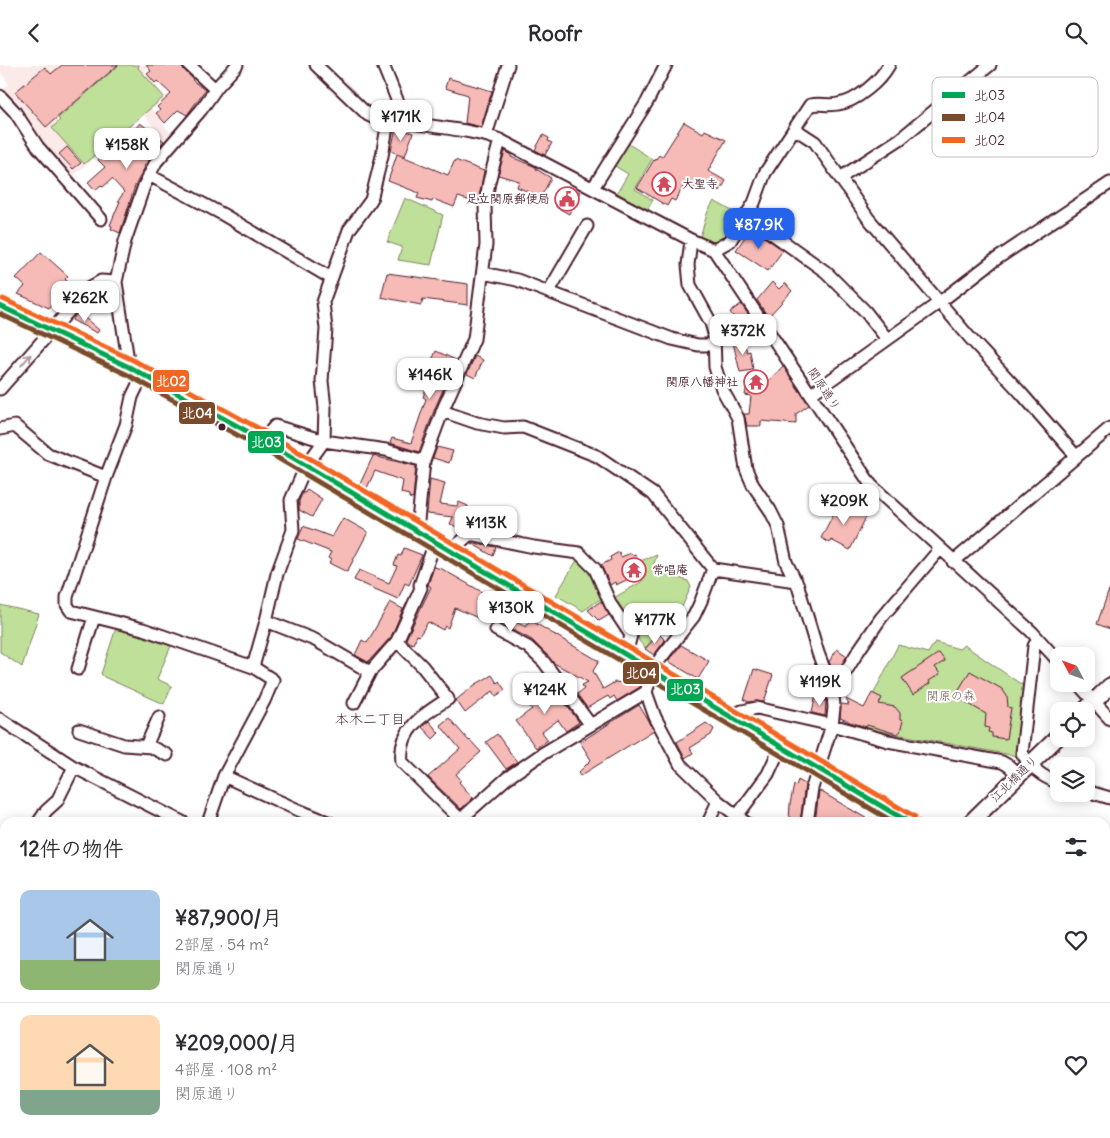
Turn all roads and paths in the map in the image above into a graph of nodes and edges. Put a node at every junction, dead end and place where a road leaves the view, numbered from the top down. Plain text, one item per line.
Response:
1 (189, 65) edge
2 (237, 65) edge
3 (316, 65) edge
4 (383, 65) edge
5 (508, 65) edge
6 (666, 65) edge
7 (889, 65) edge
8 (990, 65) edge
9 (975, 77) edge
10 (215, 89) junction
11 (0, 96) edge
12 (932, 113) edge
13 (388, 121) junction
14 (406, 122) junction
15 (795, 129) junction
16 (486, 135) junction
17 (500, 140) junction
18 (149, 175) junction
19 (840, 178) junction
20 (1110, 183) edge
21 (593, 188) junction
22 (746, 215) junction
23 (101, 219) dead end
24 (587, 226) dead end
25 (691, 240) junction
26 (714, 250) junction
27 (483, 273) junction
28 (331, 278) junction
29 (116, 282) junction
30 (549, 291) junction
31 (940, 302) junction
32 (0, 306) edge
33 (52, 330) junction
34 (887, 339) junction
35 (714, 345) junction
36 (129, 367) junction
37 (143, 374) junction
38 (0, 389) edge
39 (811, 394) junction
40 (442, 411) junction
41 (1110, 428) edge
42 (0, 429) edge
43 (263, 440) junction
44 (324, 441) junction
45 (1076, 456) junction
46 (424, 461) junction
47 (306, 466) junction
48 (106, 477) junction
49 (417, 531) junction
50 (435, 542) junction
51 (940, 549) junction
52 (450, 551) junction
53 (953, 562) junction
54 (713, 569) junction
55 (796, 581) junction
56 (94, 617) junction
57 (266, 621) junction
58 (496, 630) dead end
59 (1038, 639) junction
60 (397, 641) junction
61 (1050, 652) edge
62 (626, 655) junction
63 (253, 667) junction
64 (78, 669) dead end
65 (653, 671) junction
66 (370, 672) junction
67 (1110, 686) edge
68 (646, 692) junction
69 (833, 692) junction
70 (1093, 702) edge
71 (354, 703) dead end
72 (1095, 710) edge
73 (159, 717) dead end
74 (730, 717) junction
75 (0, 719) edge
76 (1110, 719) edge
77 (590, 724) junction
78 (832, 725) junction
79 (79, 730) dead end
80 (1050, 744) edge
81 (146, 746) junction
82 (780, 746) junction
83 (167, 755) dead end
84 (74, 767) junction
85 (819, 768) junction
86 (1024, 769) junction
87 (224, 776) junction
88 (1050, 780) edge
89 (1095, 794) edge
90 (1110, 799) edge
91 (718, 801) junction
92 (42, 817) edge
93 (172, 817) edge
94 (210, 817) edge
95 (315, 817) edge
96 (458, 817) edge
97 (466, 817) edge
98 (711, 817) edge
99 (738, 817) edge
100 (742, 817) edge
101 (808, 817) edge
102 (901, 817) edge
103 (976, 817) edge

1 - 10 street
2 - 10 street
3 - 13 street
4 - 14 street
5 - 16 street
6 - 21 street
7 - 15 street
8 - 9 street
10 - 18 street
11 - 23 street
12 - 19 street
13 - 14 street
13 - 28 street
14 - 16 street
15 - 19 street
15 - 22 street
16 - 17 street
17 - 21 street
17 - 27 street
18 - 28 street
18 - 29 street
19 - 31 street
20 - 31 street
21 - 25 street
22 - 26 street
22 - 34 street
24 - 30 street
25 - 26 street
25 - 35 street
26 - 39 street, 関原通り
27 - 30 street
27 - 40 street
28 - 44 street
29 - 33 street
29 - 36 street
30 - 35 street
31 - 34 street
31 - 45 street
32 - 33 main road
33 - 36 main road
38 -> 33 street
34 - 39 street
35 - 55 street
36 - 37 main road
37 - 43 main road
37 - 48 street
39 - 51 street, 関原通り
40 - 46 street
40 - 54 street
41 - 45 street
42 - 48 street
43 - 44 street
43 - 47 main road
44 - 46 street
44 - 47 street
45 - 53 street
46 - 49 street
47 - 49 main road
47 - 57 street
48 - 56 street
49 - 50 main road
50 - 52 main road
50 - 60 street
51 - 53 street, 関原通り
51 - 69 street
52 - 62 main road
52 - 62 street
53 - 59 street, 関原通り
54 - 55 street
54 - 65 street
55 - 69 street
56 - 63 street
56 - 64 street
57 - 63 street
57 - 66 street
58 - 77 street
59 - 61 street, 関原通り
59 - 86 street
60 - 66 street
60 - 96 street
62 - 65 main road
63 - 87 street
65 - 68 street
65 - 74 main road
66 - 71 street
67 - 70 main road
68 - 77 street
68 - 91 street
69 - 78 street
72 - 76 street
73 - 81 street
74 - 78 street
74 - 82 main road
75 - 84 street
77 - 97 street
78 - 85 street
78 - 86 street
79 - 81 street
80 - 86 main road, 江北橋通り
81 - 83 street
82 - 85 main road
82 - 100 street
84 - 92 street
84 - 93 street
85 - 101 street
85 - 102 main road
86 - 88 street
86 - 103 main road, 江北橋通り
87 - 94 street
87 - 95 street
89 - 90 street
91 - 98 street
91 - 99 street

